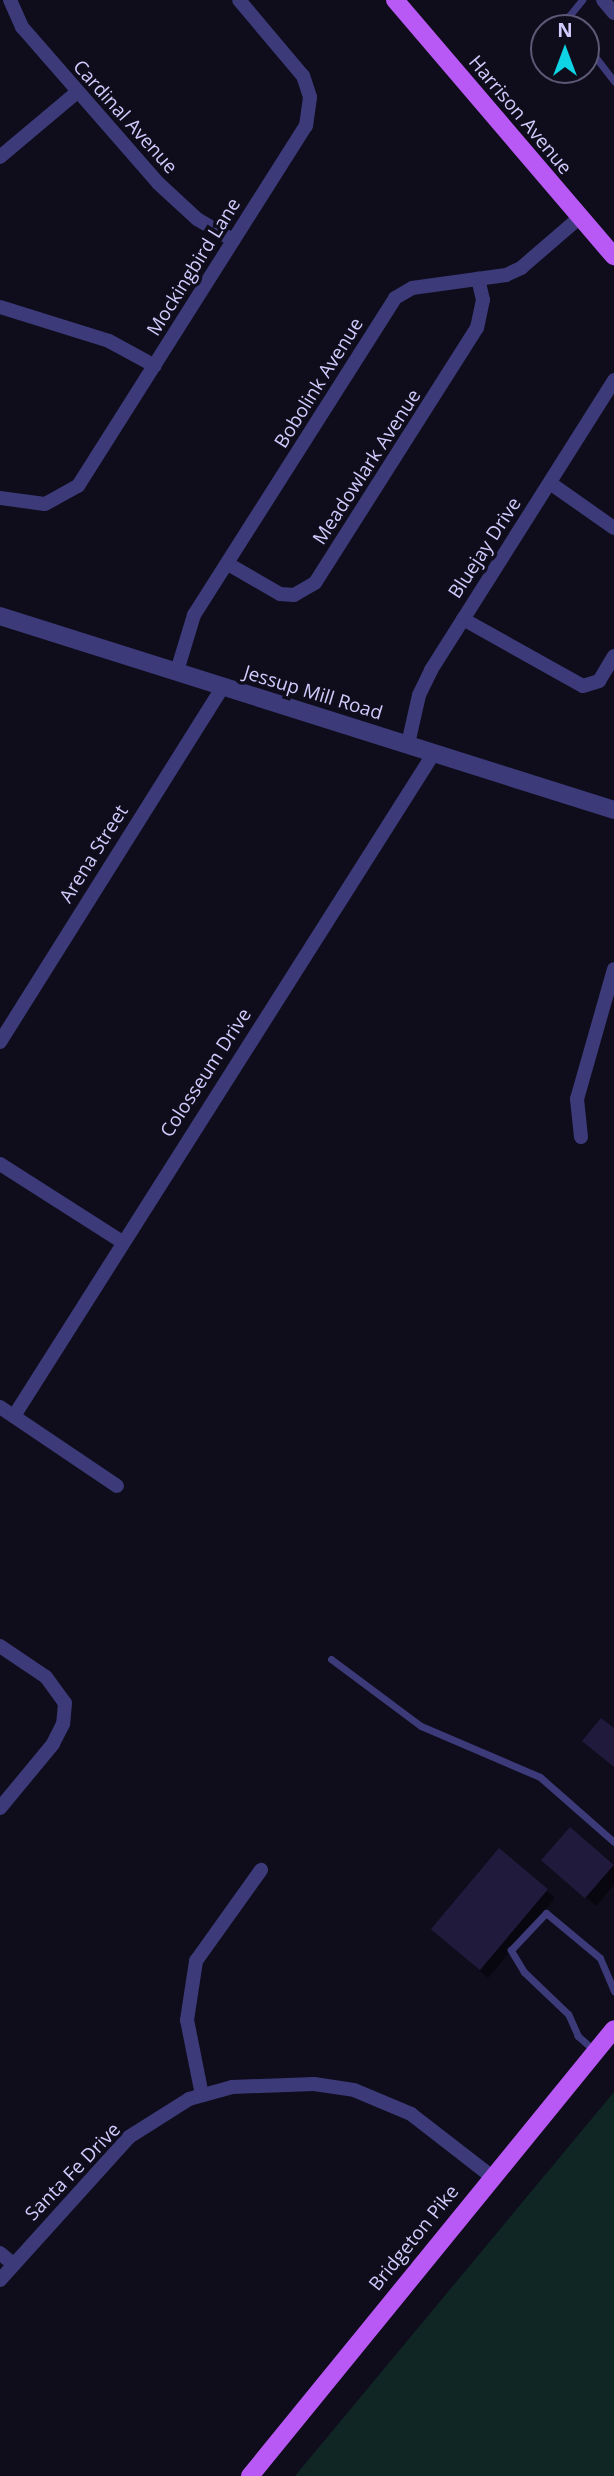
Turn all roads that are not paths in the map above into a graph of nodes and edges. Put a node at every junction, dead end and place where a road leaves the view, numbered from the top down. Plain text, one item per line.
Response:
1 (10, 0) edge
2 (239, 0) edge
3 (395, 0) edge
4 (582, 0) edge
5 (603, 0) edge
6 (614, 13) edge
7 (571, 14) edge
8 (600, 63) edge
9 (614, 81) edge
10 (76, 93) junction
11 (0, 157) edge
12 (579, 218) junction
13 (233, 240) junction
14 (614, 256) edge
15 (478, 279) junction
16 (0, 307) edge
17 (155, 366) junction
18 (614, 380) edge
19 (550, 483) junction
20 (0, 498) edge
21 (614, 528) edge
22 (228, 564) junction
23 (0, 616) edge
24 (463, 619) junction
25 (614, 656) edge
26 (177, 671) junction
27 (223, 686) junction
28 (408, 744) junction
29 (434, 752) junction
30 (612, 806) edge
31 (614, 969) edge
32 (0, 1042) edge
33 (581, 1137) dead end
34 (0, 1164) edge
35 (121, 1241) junction
36 (0, 1407) edge
37 (14, 1416) junction
38 (117, 1486) dead end
39 (0, 1646) edge
40 (331, 1659) dead end
41 (0, 1808) edge
42 (614, 1842) edge
43 (261, 1870) dead end
44 (614, 1991) edge
45 (614, 2029) edge
46 (596, 2052) junction
47 (202, 2095) junction
48 (491, 2176) junction
49 (0, 2253) edge
50 (13, 2264) junction
51 (0, 2280) edge
52 (250, 2476) edge

1 - 10 street, Cardinal Avenue
2 - 13 street, Mockingbird Lane
3 - 12 main road, Harrison Avenue
4 - 7 lane
5 - 6 street
8 - 9 lane
10 - 11 street
10 - 13 street, Cardinal Avenue
12 - 14 main road, Harrison Avenue
12 - 15 street, Bobolink Avenue
13 - 17 street, Mockingbird Lane
15 - 22 street, Bobolink Avenue
15 - 22 street, Meadowlark Avenue
16 - 17 street
17 - 20 street, Mockingbird Lane
18 - 19 street, Bluejay Drive
19 - 21 street
19 - 24 street, Bluejay Drive
22 - 26 street, Bobolink Avenue
23 - 26 street, Jessup Mill Road
24 - 25 street
24 - 28 street, Bluejay Drive
26 - 27 street, Jessup Mill Road
27 - 28 street, Jessup Mill Road
27 - 32 street, Arena Street
28 - 29 street, Jessup Mill Road
29 - 30 street, Jessup Mill Road
29 - 35 street, Colosseum Drive
31 - 33 street
34 - 35 street
35 - 37 street, Colosseum Drive
36 - 37 street
37 - 38 street
39 - 41 street
40 - 42 lane
43 - 47 street
44 - 46 lane
45 - 46 main road, Bridgeton Pike
46 - 48 main road, Bridgeton Pike
47 - 48 street, Santa Fe Drive
47 - 50 street, Santa Fe Drive
48 - 52 main road, Bridgeton Pike
49 - 50 street
50 - 51 street, Santa Fe Drive

